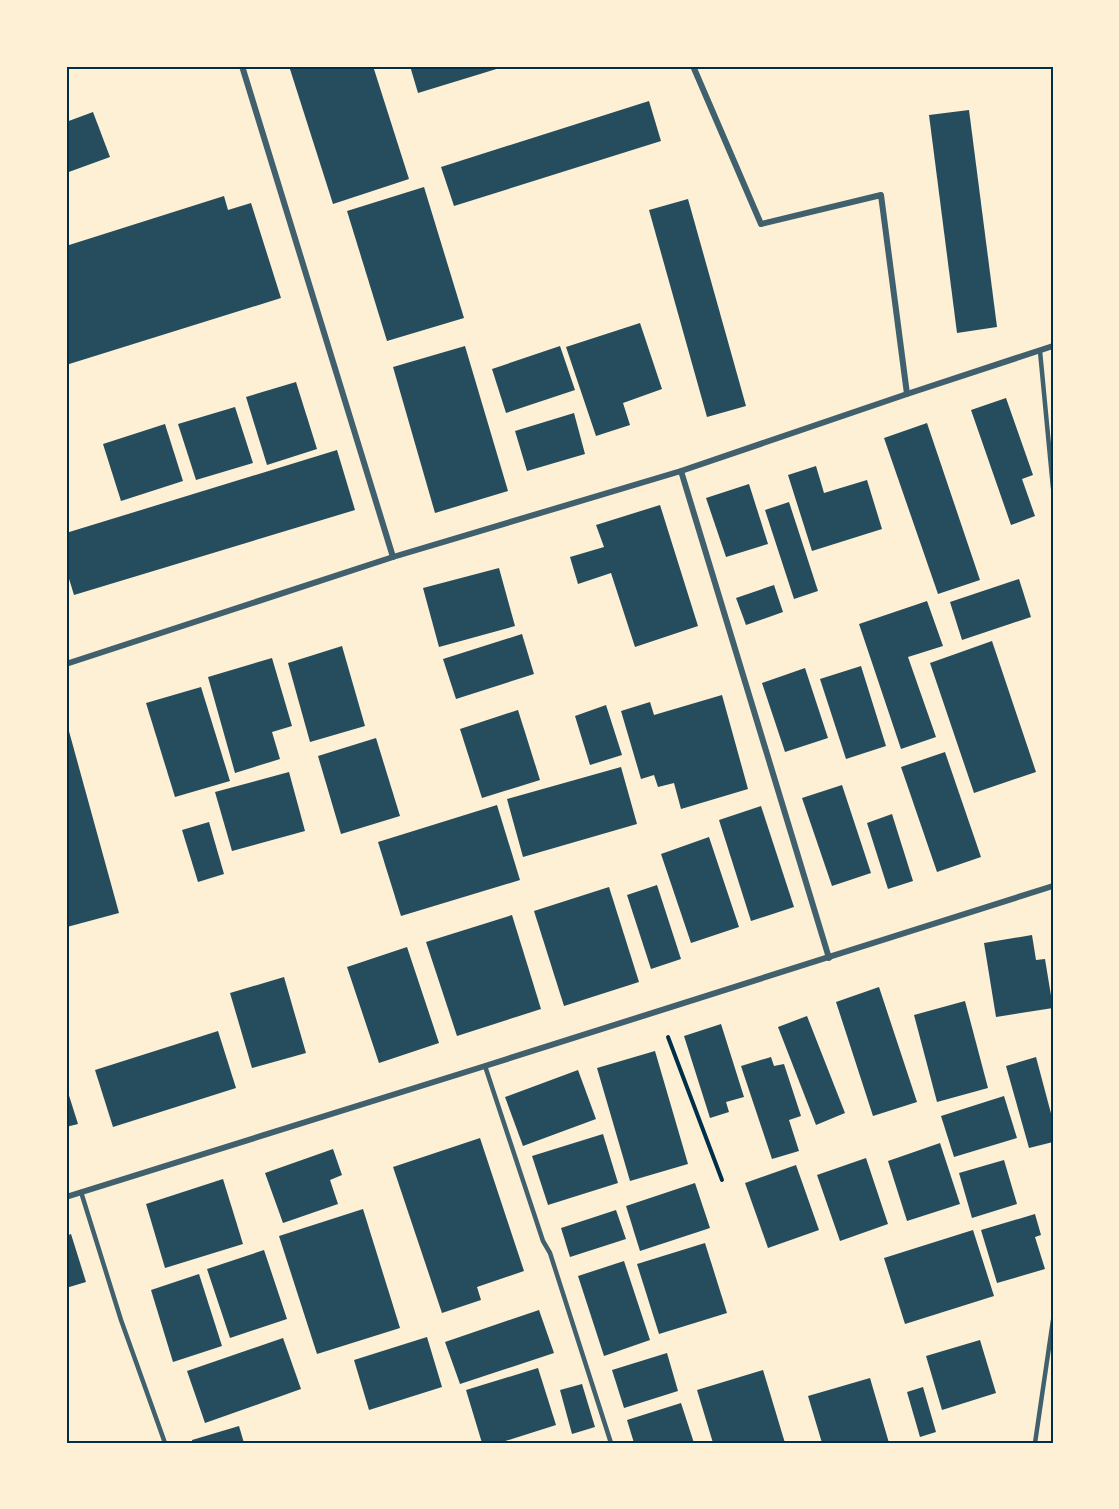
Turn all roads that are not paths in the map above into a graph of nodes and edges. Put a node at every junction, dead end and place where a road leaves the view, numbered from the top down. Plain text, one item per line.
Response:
1 (242, 66) edge
2 (693, 66) edge
3 (1053, 346) edge
4 (1040, 351) junction
5 (907, 394) junction
6 (681, 471) junction
7 (1053, 488) edge
8 (393, 557) junction
9 (66, 664) edge
10 (1053, 886) edge
11 (829, 958) junction
12 (485, 1066) junction
13 (81, 1192) junction
14 (66, 1197) edge
15 (1053, 1320) edge
16 (165, 1443) edge
17 (611, 1443) edge
18 (1035, 1443) edge

1 - 8 street
2 - 5 street
3 - 4 street
4 - 5 street
4 - 7 lane
5 - 6 street
6 - 8 street
6 - 11 street
8 - 9 street
10 - 11 street
11 - 12 street
12 - 13 street
12 - 17 lane
13 - 14 street
13 - 16 lane
15 - 18 lane

